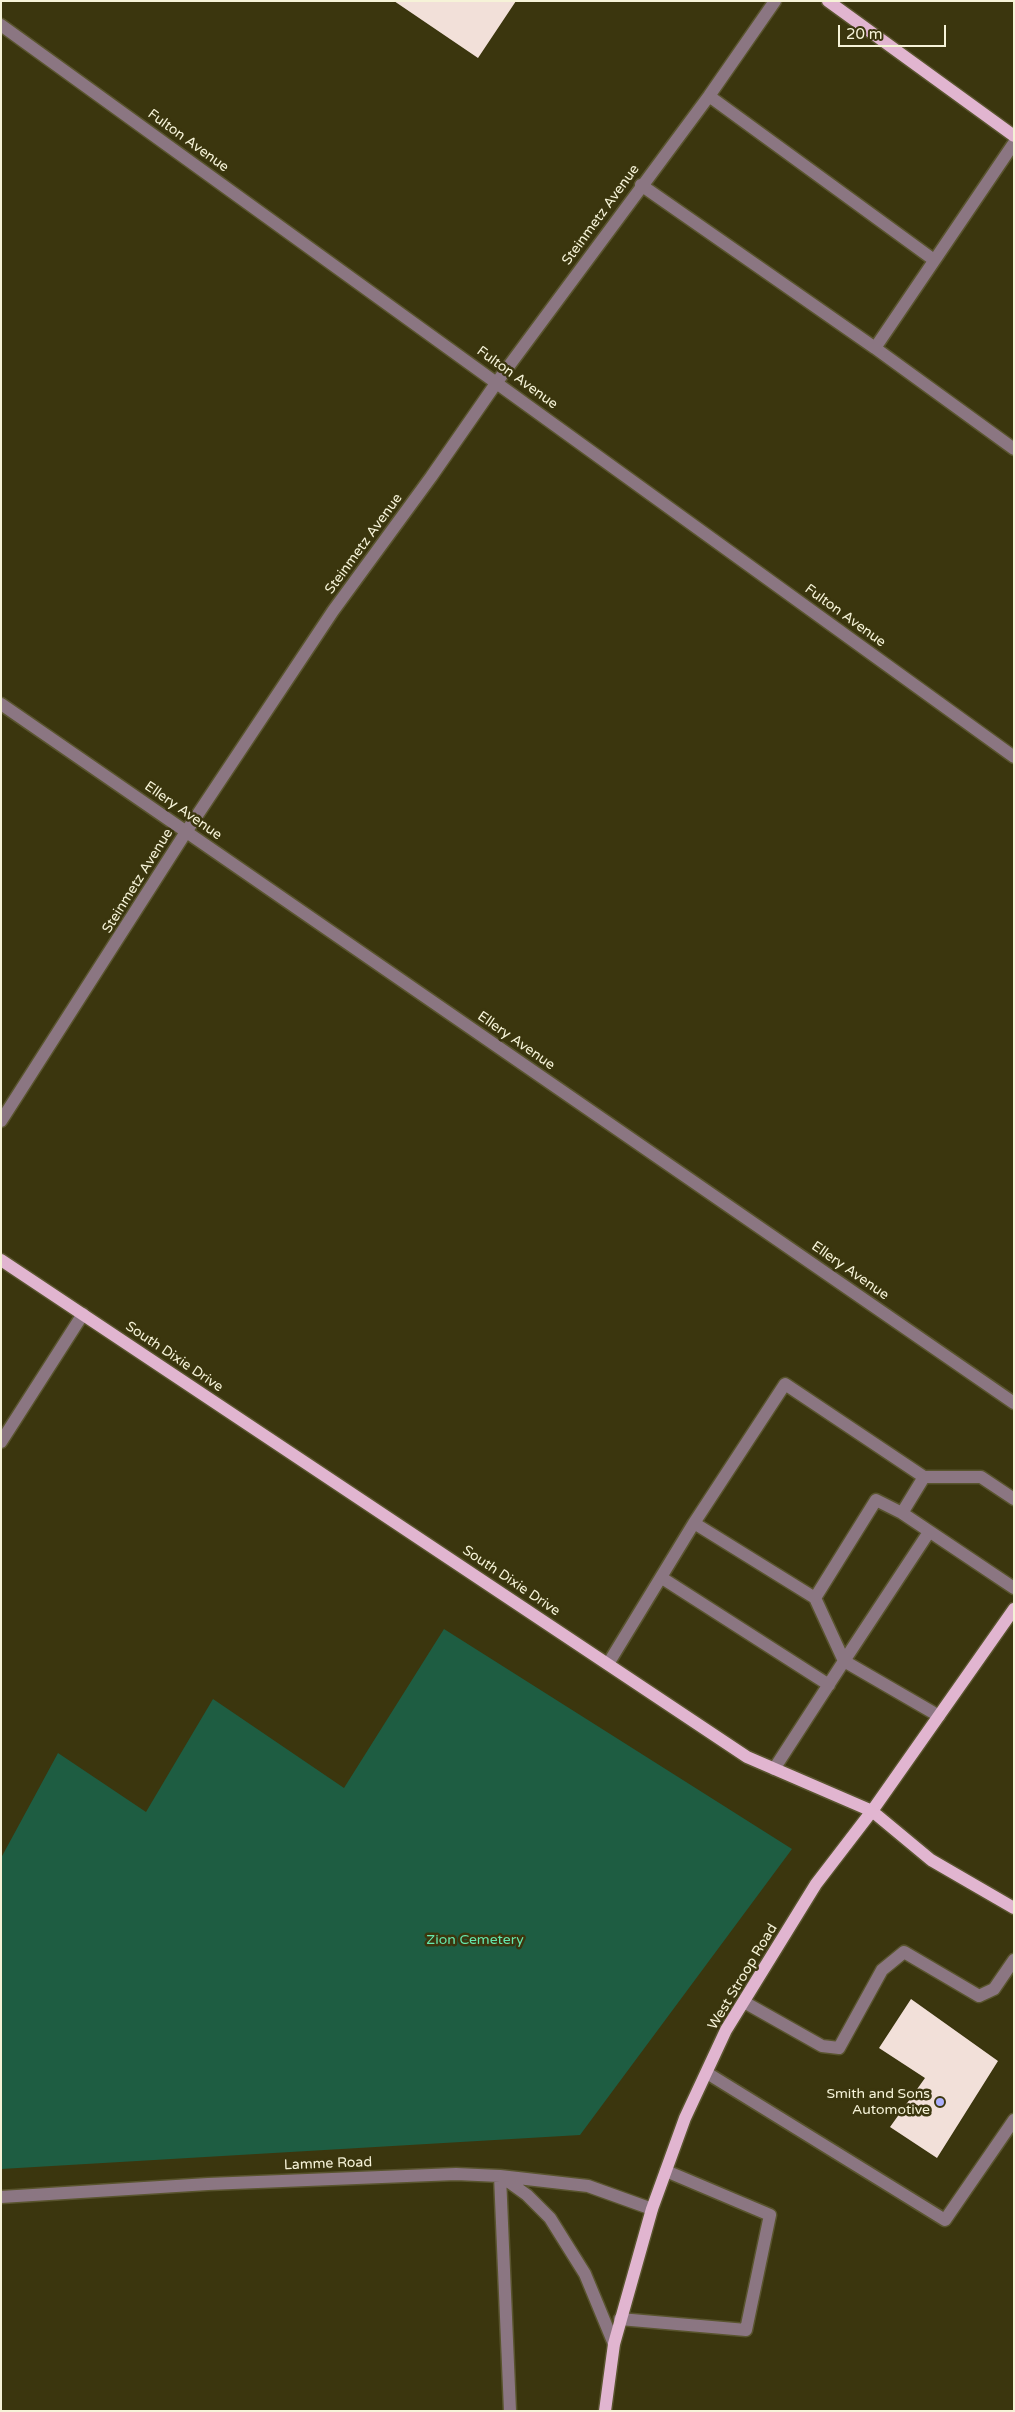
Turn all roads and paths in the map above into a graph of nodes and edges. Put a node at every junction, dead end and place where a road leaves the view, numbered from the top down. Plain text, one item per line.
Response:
1 (776, 1) edge
2 (828, 1) edge
3 (1, 25) edge
4 (709, 96) junction
5 (1014, 136) edge
6 (1014, 143) edge
7 (641, 185) junction
8 (934, 260) junction
9 (875, 348) junction
10 (497, 382) junction
11 (1014, 449) edge
12 (1, 704) edge
13 (1014, 757) edge
14 (186, 832) junction
15 (1, 1121) edge
16 (1, 1260) edge
17 (83, 1314) junction
18 (1014, 1403) edge
19 (1, 1442) edge
20 (924, 1477) junction
21 (1014, 1499) edge
22 (902, 1513) junction
23 (694, 1523) junction
24 (929, 1532) junction
25 (662, 1578) junction
26 (1014, 1588) edge
27 (815, 1598) junction
28 (1014, 1609) edge
29 (844, 1661) junction
30 (608, 1664) junction
31 (829, 1685) junction
32 (939, 1716) junction
33 (774, 1769) junction
34 (872, 1811) junction
35 (1014, 1908) edge
36 (1014, 1960) edge
37 (744, 2002) junction
38 (707, 2073) junction
39 (1014, 2120) edge
40 (666, 2171) junction
41 (500, 2176) junction
42 (1, 2197) edge
43 (652, 2209) junction
44 (620, 2319) junction
45 (614, 2344) junction
46 (510, 2411) edge
47 (605, 2411) edge

1 - 4 street, Steinmetz Avenue
2 - 5 main road
3 - 10 street, Fulton Avenue
4 - 7 street, Steinmetz Avenue
4 - 8 street
6 - 8 street
7 - 9 street
7 - 10 street, Steinmetz Avenue
8 - 9 street
9 - 11 street
10 - 13 street, Fulton Avenue
10 - 14 street, Steinmetz Avenue
12 - 14 street, Ellery Avenue
14 - 15 street, Steinmetz Avenue
14 - 18 street, Ellery Avenue
16 - 17 main road, South Dixie Drive
17 - 19 street
17 - 30 main road, South Dixie Drive
20 - 21 street
20 - 22 street
20 - 23 street
22 - 24 street
22 - 27 street
23 - 25 street
23 - 27 street
24 - 26 street
24 - 29 street
25 - 30 street
25 - 31 street
27 - 29 street
28 - 32 main road, West Stroop Road
29 - 31 street
29 - 32 street
30 - 33 main road, South Dixie Drive
31 - 33 street
32 - 34 main road, West Stroop Road
33 - 34 main road, South Dixie Drive
34 - 35 main road, South Dixie Drive
34 - 37 main road, West Stroop Road
36 - 37 street
37 - 38 main road, West Stroop Road
38 - 39 street
38 - 40 main road, West Stroop Road
40 - 43 main road, West Stroop Road
40 - 44 street
41 - 42 street, Lamme Road
41 - 43 street, Lamme Road
41 - 45 street
41 - 46 street
43 - 44 main road, West Stroop Road
44 - 45 main road, West Stroop Road
45 - 47 main road, West Stroop Road

